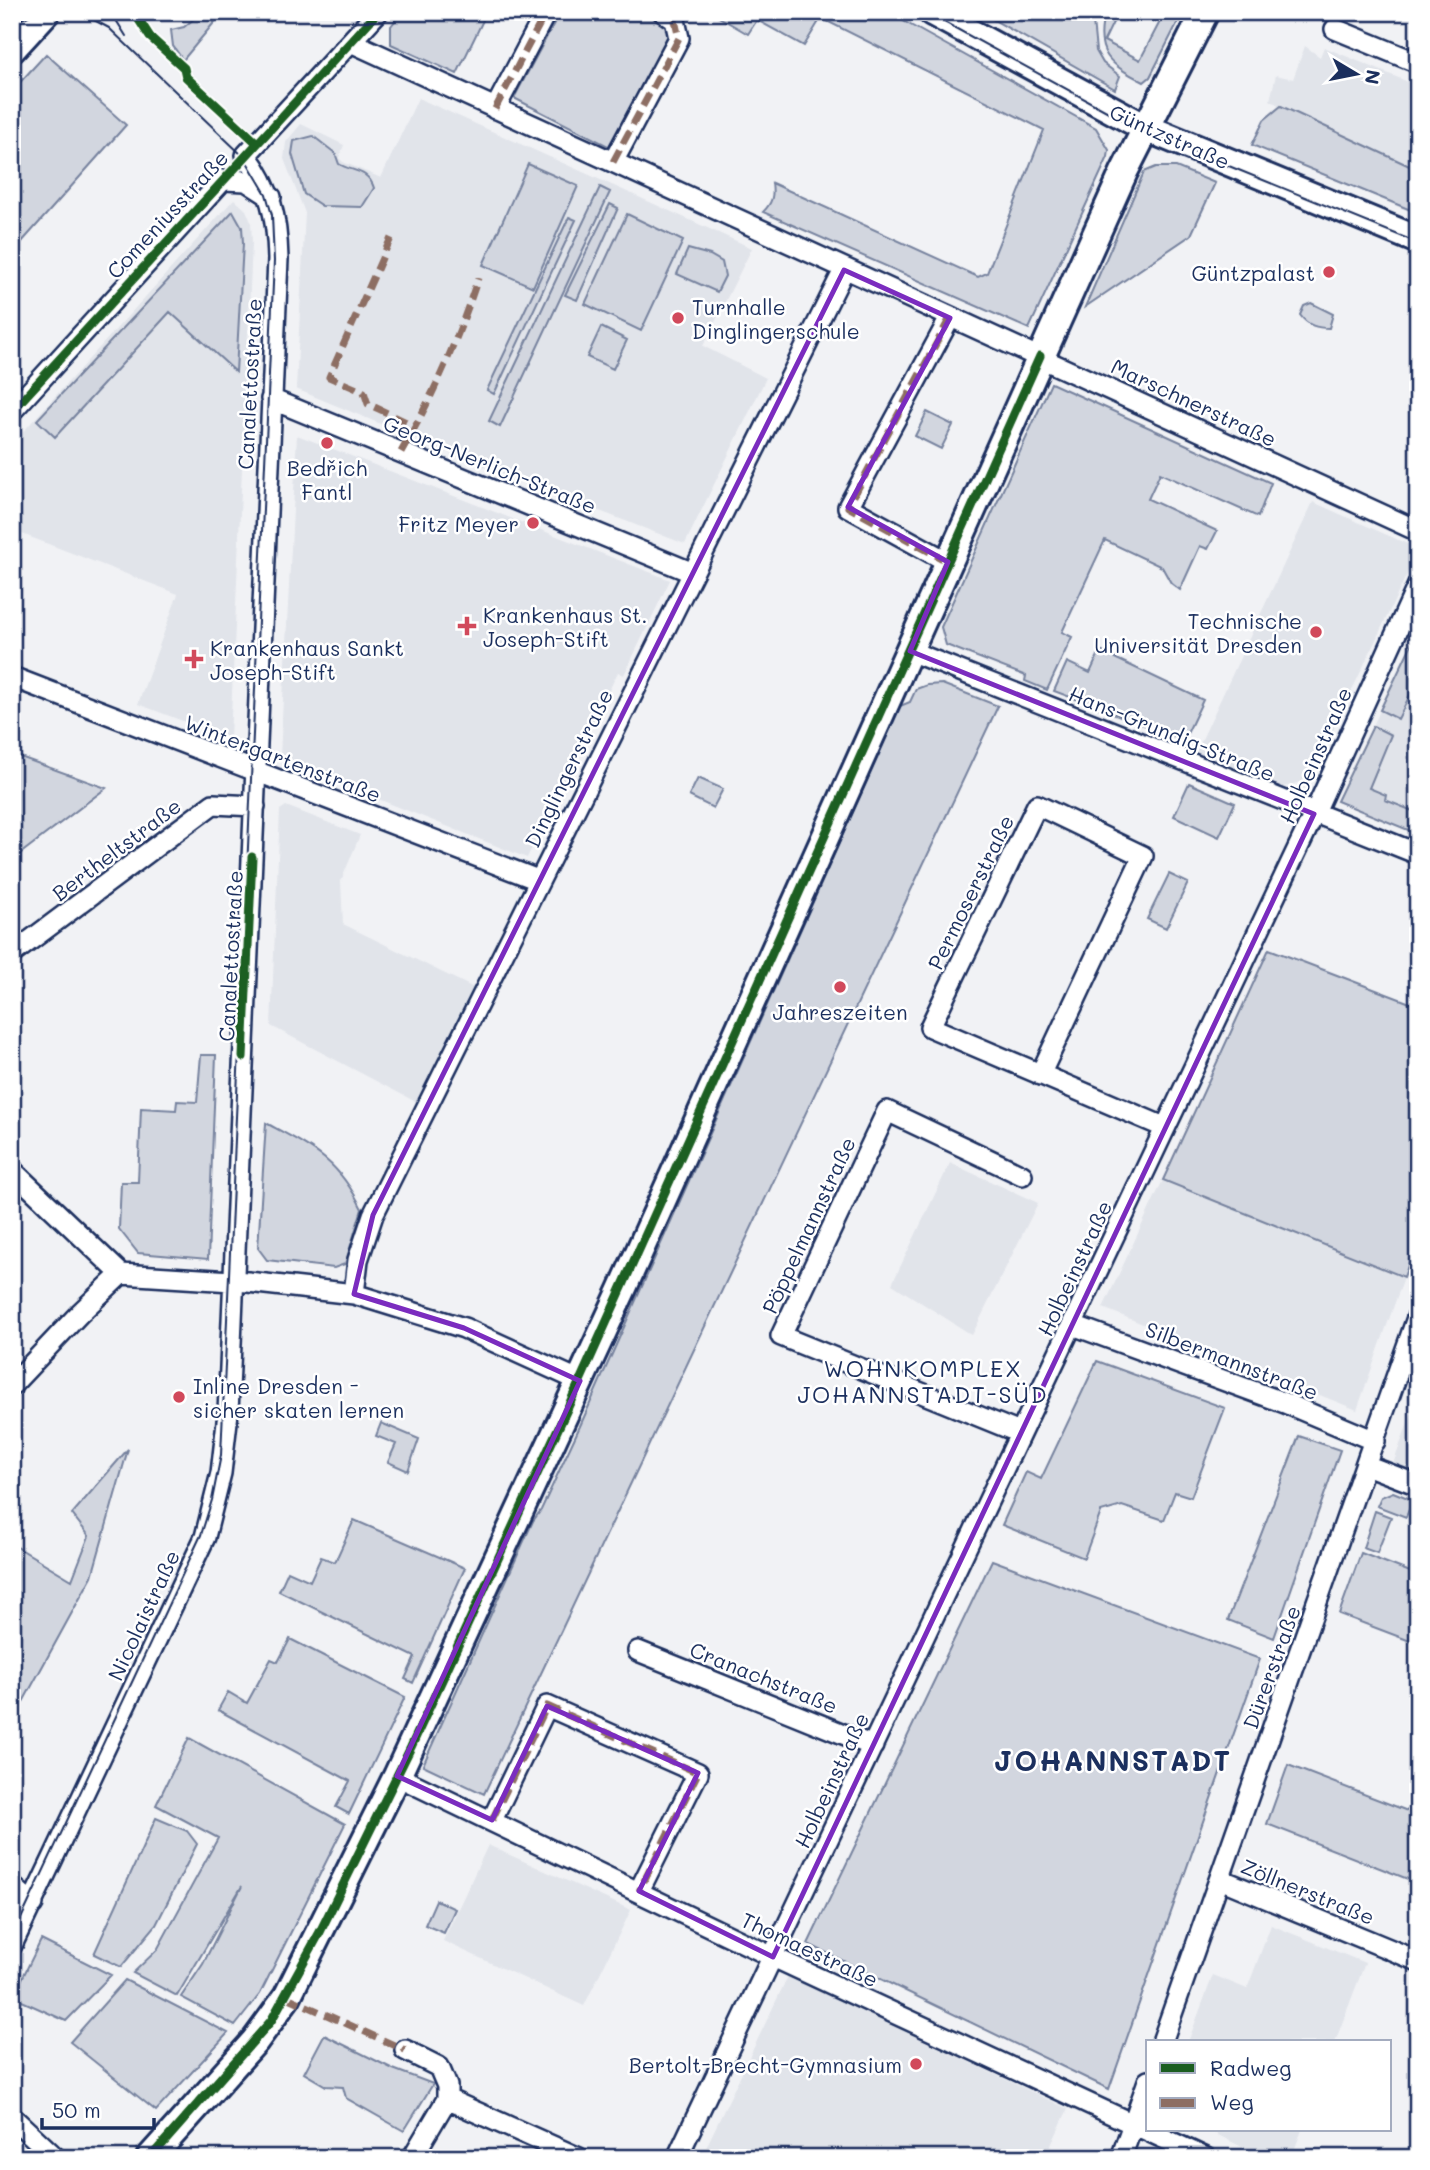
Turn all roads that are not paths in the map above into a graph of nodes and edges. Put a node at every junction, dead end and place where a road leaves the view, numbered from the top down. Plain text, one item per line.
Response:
1 (46, 12) edge
2 (378, 12) edge
3 (546, 12) edge
4 (663, 12) edge
5 (932, 12) edge
6 (1205, 12) edge
7 (1335, 29) dead end
8 (351, 42) junction
9 (12, 49) edge
10 (1418, 63) edge
11 (495, 109) junction
12 (1144, 127) junction
13 (246, 155) joint
14 (613, 162) junction
15 (271, 197) junction
16 (1418, 240) edge
17 (844, 270) junction
18 (950, 318) junction
19 (1040, 356) junction
20 (271, 399) junction
21 (12, 411) edge
22 (1418, 531) edge
23 (948, 562) junction
24 (691, 572) junction
25 (1418, 585) edge
26 (910, 651) junction
27 (12, 677) edge
28 (256, 772) junction
29 (255, 806) junction
30 (1314, 814) junction
31 (1418, 855) edge
32 (538, 880) junction
33 (12, 954) edge
34 (1040, 1075) junction
35 (1164, 1127) junction
36 (12, 1170) edge
37 (1022, 1175) dead end
38 (121, 1274) junction
39 (233, 1281) junction
40 (354, 1294) junction
41 (1418, 1315) edge
42 (1073, 1325) junction
43 (580, 1381) junction
44 (12, 1385) edge
45 (1020, 1433) junction
46 (1375, 1441) junction
47 (1366, 1465) junction
48 (1418, 1485) edge
49 (638, 1651) dead end
50 (873, 1746) junction
51 (397, 1776) junction
52 (492, 1821) junction
53 (1220, 1879) junction
54 (12, 1886) edge
55 (639, 1891) junction
56 (33, 1904) junction
57 (12, 1945) edge
58 (773, 1957) junction
59 (1418, 1961) edge
60 (1163, 2040) edge
61 (405, 2050) dead end
62 (1146, 2087) edge
63 (447, 2099) junction
64 (12, 2117) edge
65 (1133, 2125) junction
66 (1146, 2131) edge
67 (1148, 2132) edge
68 (55, 2158) edge
69 (150, 2158) edge
70 (412, 2158) edge
71 (579, 2158) edge
72 (677, 2158) edge
73 (1121, 2158) edge
74 (1206, 2158) edge

1 - 9 main road
2 - 8 street, Comeniusstraße
3 - 11 street
4 - 14 street
5 - 12 main road, Güntzstraße
6 - 12 main road
7 - 10 street
8 - 11 street, Marschnerstraße
8 - 13 street, Comeniusstraße
11 - 14 street, Marschnerstraße
12 - 16 main road, Güntzstraße
12 - 19 main road
13 - 15 street, Canalettostraße
14 - 17 street, Marschnerstraße
15 - 20 street, Canalettostraße
15 - 21 street, Comeniusstraße
17 - 18 street, Marschnerstraße
17 - 24 street, Dinglingerstraße
18 - 19 street, Marschnerstraße
18 - 23 street
19 - 22 street, Marschnerstraße
19 - 23 main road
20 - 24 street, Georg-Nerlich-Straße
20 - 28 street, Canalettostraße
23 - 26 main road
24 - 32 street, Dinglingerstraße
25 - 30 street, Holbeinstraße
26 - 30 street, Hans-Grundig-Straße
26 - 43 main road
27 - 28 street, Wintergartenstraße
28 - 29 street, Canalettostraße
28 - 32 street, Wintergartenstraße
29 - 33 street, Bertheltstraße
29 - 39 street, Canalettostraße
30 - 31 street, Hans-Grundig-Straße
30 - 35 street, Holbeinstraße
32 - 40 street, Dinglingerstraße
34 - 34 street, Permoserstraße
34 - 35 street, Permoserstraße
35 - 42 street, Holbeinstraße
36 - 38 street
37 - 45 street, Pöppelmannstraße
38 - 39 street
38 - 44 street
39 - 40 street
39 - 56 street, Nicolaistraße
40 - 43 street
41 - 46 street, Dürerstraße
42 - 45 street, Holbeinstraße
42 - 46 street, Silbermannstraße
43 - 51 main road
45 - 50 street, Holbeinstraße
46 - 47 street, Dürerstraße
47 - 48 street
47 - 53 street, Dürerstraße
49 - 50 street, Cranachstraße
50 - 58 street, Holbeinstraße
51 - 52 street, Thomaestraße
51 - 69 main road
52 - 55 street, Thomaestraße
52 - 55 street
53 - 59 street, Zöllnerstraße
53 - 60 street, Dürerstraße
54 - 56 street
55 - 58 street, Thomaestraße
56 - 57 street, Nicolaistraße
58 - 65 street, Thomaestraße
58 - 72 street, Holbeinstraße
61 - 63 street
62 - 65 street
63 - 70 street
63 - 71 street
64 - 68 street
65 - 66 street, Thomaestraße
65 - 73 street
67 - 74 street, Thomaestraße

